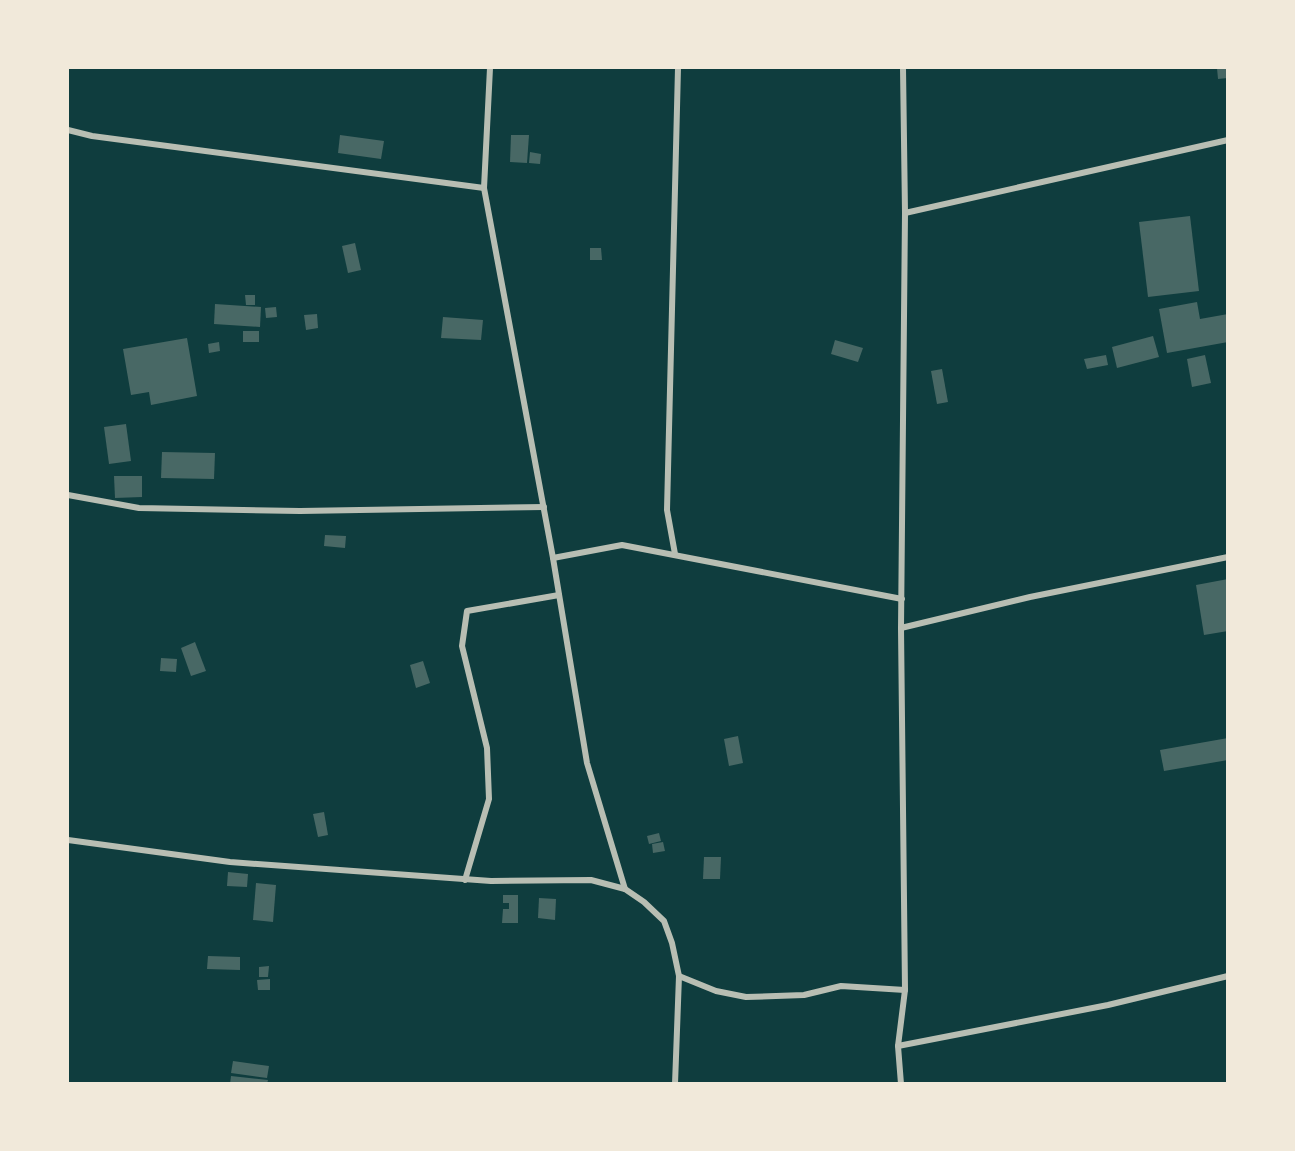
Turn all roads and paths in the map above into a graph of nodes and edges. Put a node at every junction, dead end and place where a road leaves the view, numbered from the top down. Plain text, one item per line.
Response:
1 (490, 68) edge
2 (678, 68) edge
3 (903, 68) edge
4 (68, 130) edge
5 (1227, 140) edge
6 (484, 188) junction
7 (905, 213) junction
8 (68, 495) edge
9 (544, 507) junction
10 (675, 554) junction
11 (1227, 557) edge
12 (553, 558) junction
13 (559, 596) junction
14 (902, 599) junction
15 (902, 628) junction
16 (68, 840) edge
17 (465, 880) junction
18 (625, 889) junction
19 (679, 976) junction
20 (1227, 976) edge
21 (905, 990) junction
22 (898, 1046) junction
23 (675, 1083) edge
24 (902, 1083) edge

1 - 6 street
2 - 10 street
3 - 7 street
4 - 6 street
5 - 7 street
6 - 9 street
7 - 14 street
8 - 9 street
9 - 12 street
10 - 12 street
10 - 14 street
11 - 15 street
12 - 13 street
13 - 17 street
13 - 18 street
14 - 15 street
15 - 21 street
16 - 17 street
17 - 18 street
18 - 19 street
19 - 21 street
19 - 23 street
20 - 22 street
21 - 22 street
22 - 24 street

